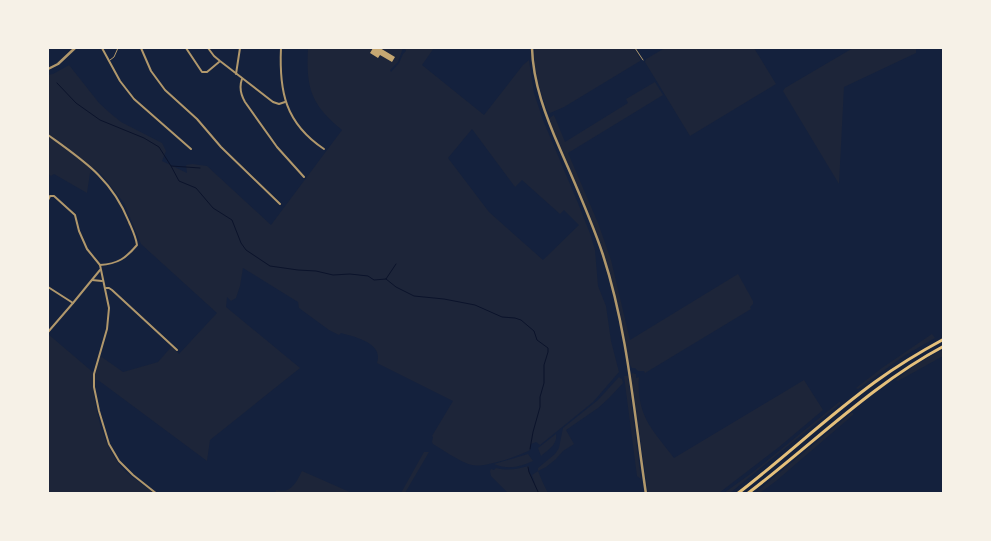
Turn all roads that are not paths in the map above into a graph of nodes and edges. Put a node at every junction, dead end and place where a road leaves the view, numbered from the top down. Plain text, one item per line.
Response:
1 (75, 48) edge
2 (102, 48) edge
3 (118, 48) edge
4 (141, 48) edge
5 (186, 48) edge
6 (208, 48) edge
7 (240, 48) edge
8 (281, 48) edge
9 (532, 48) edge
10 (635, 48) edge
11 (109, 60) junction
12 (643, 60) dead end
13 (220, 61) junction
14 (48, 69) edge
15 (236, 74) junction
16 (242, 79) junction
17 (285, 102) junction
18 (48, 135) edge
19 (324, 148) dead end
20 (190, 149) dead end
21 (304, 177) dead end
22 (48, 200) edge
23 (280, 204) dead end
24 (100, 265) junction
25 (100, 270) junction
26 (92, 280) junction
27 (104, 282) junction
28 (48, 287) edge
29 (106, 288) junction
30 (73, 304) junction
31 (48, 332) edge
32 (944, 339) edge
33 (942, 346) edge
34 (177, 350) dead end
35 (157, 494) edge
36 (646, 494) edge
37 (737, 494) edge
38 (747, 494) edge

1 - 14 street
2 - 11 street
3 - 11 lane
4 - 23 street
5 - 13 street
6 - 13 street
7 - 15 street
8 - 17 street
9 - 36 street
10 - 12 lane
11 - 20 street
13 - 15 street
15 - 16 street
16 - 17 street
16 - 21 street
17 - 19 street
18 - 24 street
22 - 24 street
24 - 25 street
25 - 26 street
25 - 27 street
26 - 27 street
26 - 30 street
27 - 29 street
28 - 30 street
29 - 34 street
29 - 35 street
30 - 31 street
32 - 37 highway
33 - 38 highway

